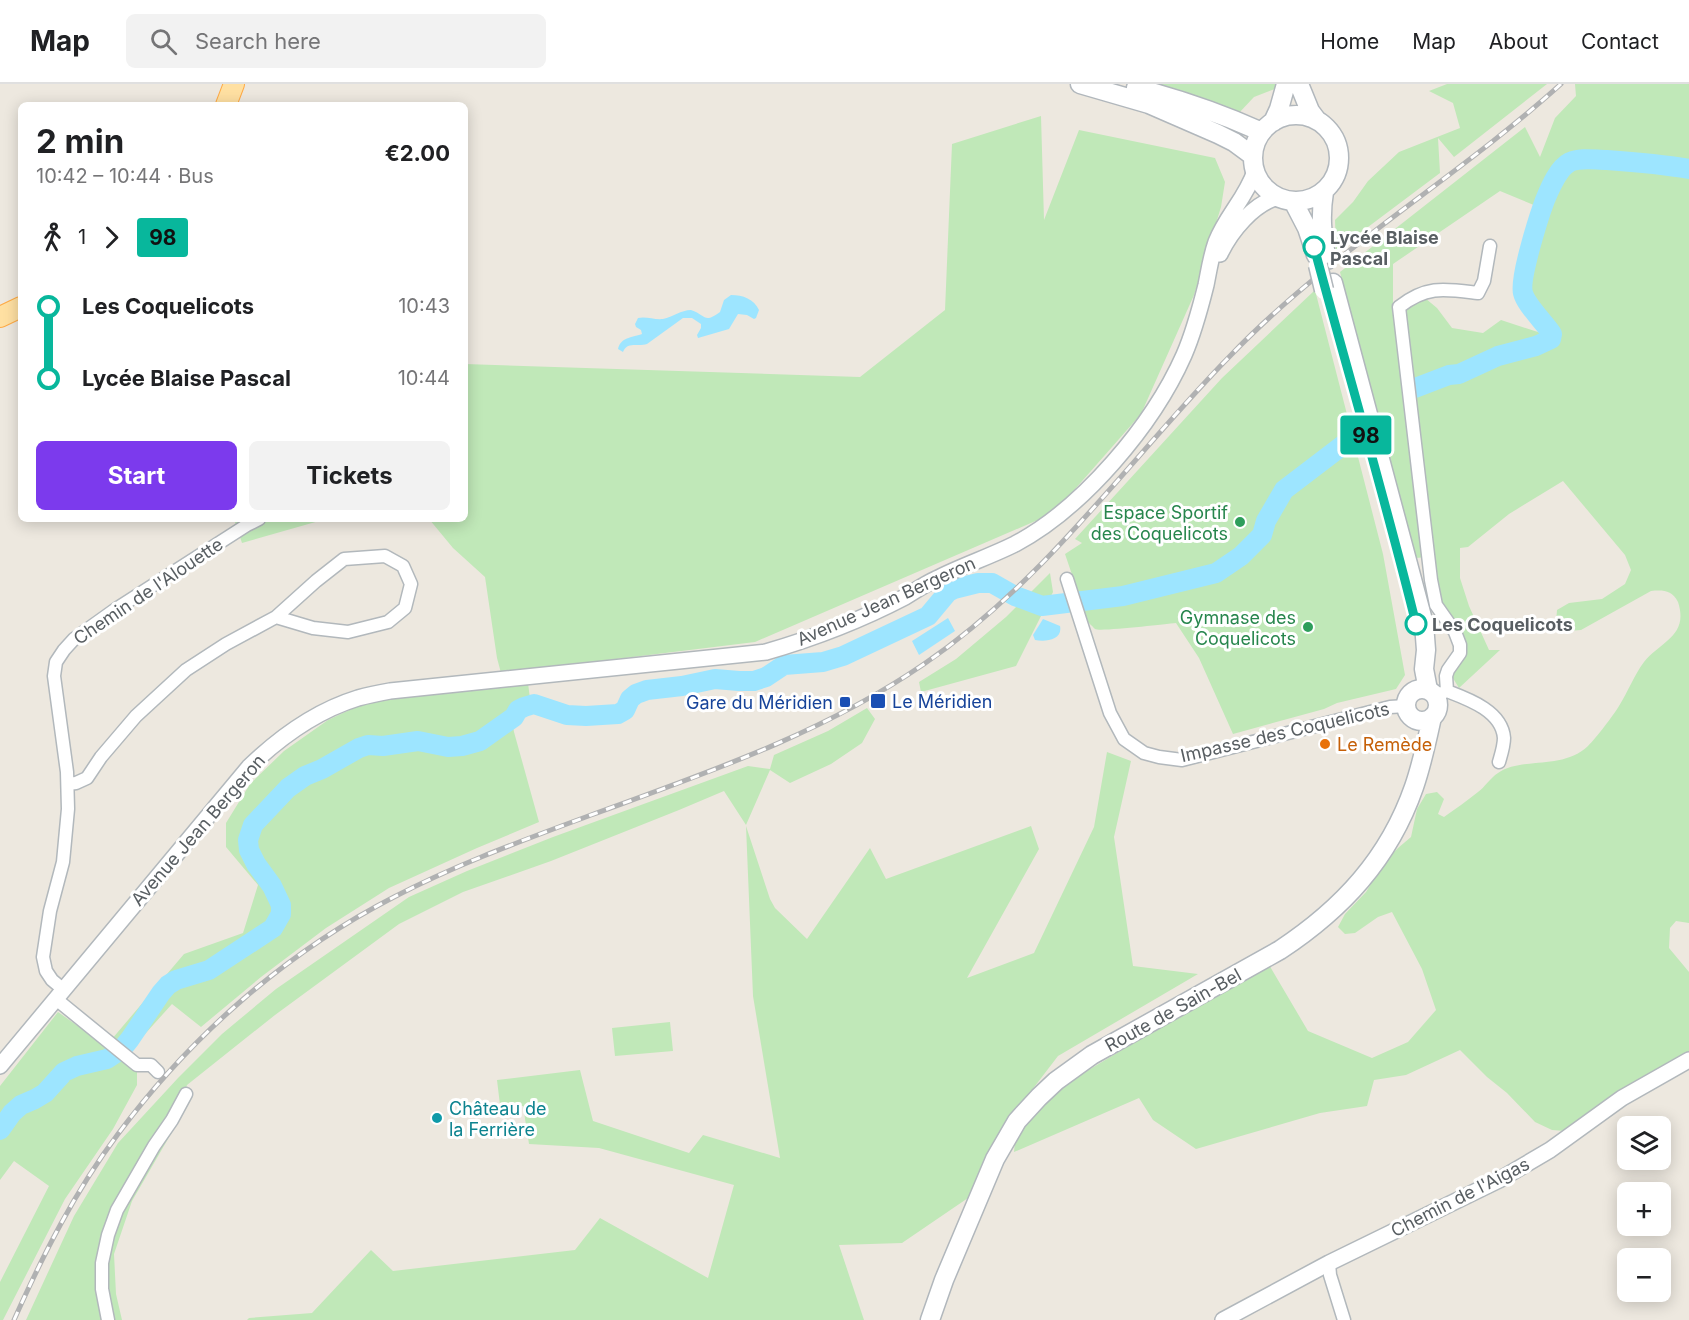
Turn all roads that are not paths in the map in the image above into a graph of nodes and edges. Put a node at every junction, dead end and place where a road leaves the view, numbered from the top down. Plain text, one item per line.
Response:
1 (234, 84) edge
2 (1080, 84) edge
3 (1118, 84) edge
4 (1286, 84) edge
5 (1299, 84) edge
6 (227, 102) edge
7 (1316, 119) junction
8 (1267, 127) junction
9 (1254, 163) junction
10 (1324, 192) junction
11 (1286, 199) junction
12 (1490, 246) dead end
13 (1323, 262) junction
14 (1206, 284) junction
15 (18, 308) edge
16 (0, 317) edge
17 (253, 522) edge
18 (1067, 579) dead end
19 (276, 617) junction
20 (1426, 701) junction
21 (1499, 762) dead end
22 (68, 784) junction
23 (60, 994) junction
24 (1689, 1060) edge
25 (0, 1066) edge
26 (158, 1072) dead end
27 (186, 1094) dead end
28 (1329, 1263) junction
29 (108, 1320) edge
30 (923, 1320) edge
31 (930, 1320) edge
32 (1223, 1320) edge
33 (1344, 1320) edge

1 - 6 main road
2 - 9 main road
3 - 8 main road
4 - 8 main road
5 - 7 main road
7 - 8 main road
7 - 10 main road
8 - 9 main road
9 - 11 main road
9 - 14 street, Avenue Jean Bergeron
10 - 11 main road
10 - 13 main road, Route de Sain-Bel
11 - 13 main road, Route de Sain-Bel
11 - 14 street, Avenue Jean Bergeron
12 - 20 street
13 - 20 main road, Route de Sain-Bel, bridge
14 - 23 street, Avenue Jean Bergeron
15 - 16 main road
17 - 22 street, Chemin de l'Alouette
18 - 20 street, Impasse des Coquelicots
19 - 19 street
19 - 22 street
20 - 21 street
20 - 30 main road, Route de Sain-Bel
20 - 31 main road, Route de Sain-Bel
22 - 23 street, Chemin de l'Alouette
23 - 25 street, Avenue Jean Bergeron
23 - 26 street, Chemin de l'Alouette
24 - 28 street, Chemin de l'Aigas
27 - 29 street
28 - 32 street, Chemin de l'Aigas
28 - 33 street

